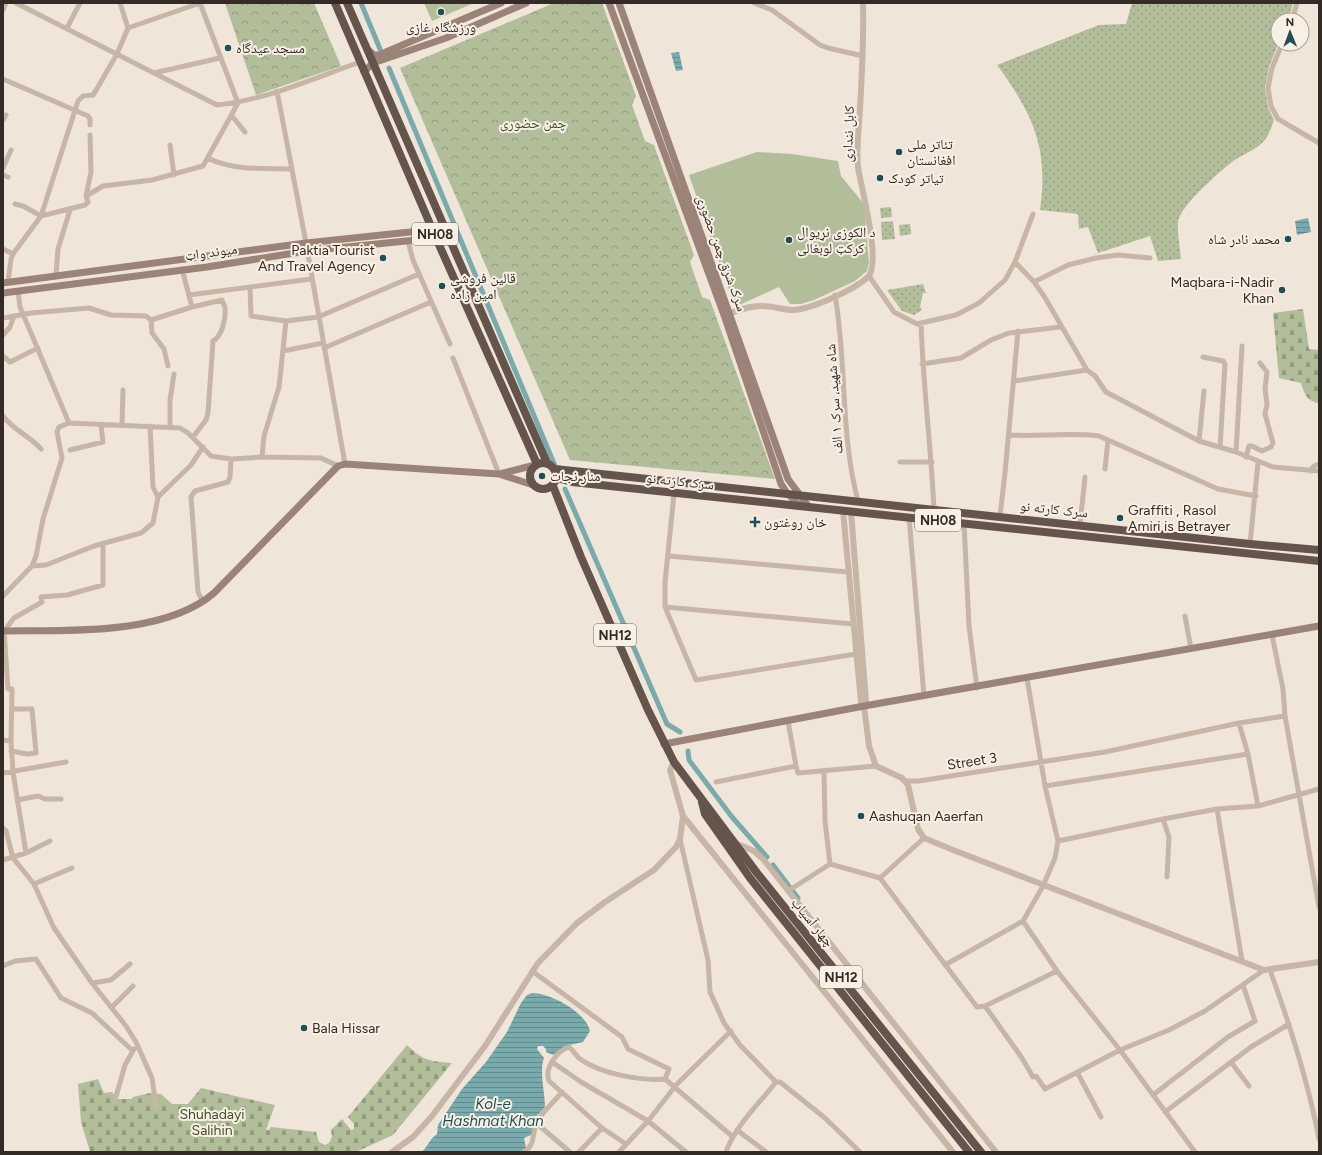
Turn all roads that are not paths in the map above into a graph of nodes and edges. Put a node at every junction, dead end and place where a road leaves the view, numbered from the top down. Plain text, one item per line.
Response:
1 (6, 3) edge
2 (16, 3) edge
3 (80, 3) edge
4 (120, 3) edge
5 (200, 3) edge
6 (335, 3) edge
7 (347, 3) edge
8 (501, 3) edge
9 (526, 3) edge
10 (610, 3) edge
11 (619, 3) edge
12 (754, 3) edge
13 (863, 3) edge
14 (3, 10) edge
15 (351, 11) junction
16 (342, 21) junction
17 (67, 28) junction
18 (128, 28) junction
19 (367, 49) junction
20 (1279, 52) edge
21 (117, 54) junction
22 (863, 56) junction
23 (220, 58) junction
24 (360, 62) junction
25 (373, 63) junction
26 (364, 72) junction
27 (154, 73) junction
28 (3, 79) edge
29 (277, 92) junction
30 (238, 103) junction
31 (75, 109) junction
32 (232, 116) junction
33 (90, 125) dead end
34 (245, 132) dead end
35 (90, 135) dead end
36 (1319, 144) edge
37 (170, 145) dead end
38 (10, 150) dead end
39 (208, 158) junction
40 (3, 168) edge
41 (292, 169) junction
42 (174, 175) junction
43 (86, 196) junction
44 (15, 204) dead end
45 (70, 210) junction
46 (1033, 214) dead end
47 (41, 216) junction
48 (443, 225) junction
49 (432, 229) junction
50 (447, 235) junction
51 (436, 238) junction
52 (408, 241) junction
53 (306, 243) junction
54 (3, 249) edge
55 (307, 251) junction
56 (13, 254) junction
57 (1150, 258) dead end
58 (1015, 262) junction
59 (182, 269) junction
60 (419, 274) junction
61 (56, 276) junction
62 (869, 276) junction
63 (311, 279) junction
64 (5, 282) edge
65 (1034, 282) junction
66 (250, 288) junction
67 (18, 291) junction
68 (3, 293) edge
69 (189, 295) junction
70 (835, 296) junction
71 (431, 302) junction
72 (192, 307) junction
73 (727, 314) junction
74 (23, 315) junction
75 (14, 316) junction
76 (318, 317) junction
77 (3, 318) edge
78 (151, 320) junction
79 (286, 321) junction
80 (921, 323) junction
81 (1060, 327) junction
82 (1018, 331) junction
83 (3, 336) edge
84 (450, 344) dead end
85 (323, 346) junction
86 (1242, 346) dead end
87 (38, 348) junction
88 (283, 352) junction
89 (3, 356) edge
90 (1203, 356) dead end
91 (453, 358) dead end
92 (1260, 363) dead end
93 (922, 364) junction
94 (168, 366) dead end
95 (1087, 370) junction
96 (174, 374) dead end
97 (1014, 381) junction
98 (123, 390) dead end
99 (1204, 391) dead end
100 (3, 416) edge
101 (69, 422) junction
102 (101, 424) junction
103 (122, 425) junction
104 (150, 426) junction
105 (170, 427) junction
106 (1009, 435) junction
107 (193, 437) junction
108 (1108, 440) junction
109 (1199, 441) junction
110 (203, 447) junction
111 (1220, 447) junction
112 (41, 449) dead end
113 (70, 450) dead end
114 (1236, 452) junction
115 (262, 457) junction
116 (1246, 457) junction
117 (231, 459) junction
118 (900, 462) dead end
119 (932, 462) junction
120 (1258, 462) junction
121 (547, 463) junction
122 (1319, 464) edge
123 (342, 465) junction
124 (536, 465) junction
125 (555, 469) junction
126 (1105, 469) dead end
127 (1310, 471) junction
128 (1319, 471) edge
129 (499, 474) junction
130 (1085, 477) dead end
131 (557, 478) junction
132 (533, 485) junction
133 (549, 487) junction
134 (787, 493) junction
135 (674, 494) junction
136 (800, 494) junction
137 (1256, 496) junction
138 (158, 497) junction
139 (858, 501) junction
140 (800, 506) junction
141 (809, 507) junction
142 (934, 509) junction
143 (847, 512) junction
144 (1000, 516) junction
145 (909, 517) junction
146 (964, 523) junction
147 (1080, 525) junction
148 (1250, 544) junction
149 (103, 545) junction
150 (1319, 550) edge
151 (669, 556) junction
152 (1319, 561) edge
153 (32, 566) junction
154 (848, 572) junction
155 (3, 596) edge
156 (203, 602) junction
157 (665, 607) junction
158 (1185, 616) dead end
159 (853, 624) junction
160 (1319, 626) edge
161 (4, 631) edge
162 (1272, 636) junction
163 (1191, 649) junction
164 (856, 654) junction
165 (1027, 678) junction
166 (977, 688) junction
167 (924, 696) junction
168 (864, 706) junction
169 (13, 709) junction
170 (1285, 716) junction
171 (788, 721) junction
172 (1239, 723) junction
173 (3, 740) edge
174 (11, 741) junction
175 (664, 744) junction
176 (11, 751) junction
177 (1248, 754) junction
178 (66, 762) dead end
179 (674, 762) junction
180 (1042, 762) junction
181 (796, 766) junction
182 (876, 766) junction
183 (824, 770) junction
184 (13, 772) junction
185 (3, 773) edge
186 (905, 781) junction
187 (716, 782) dead end
188 (1045, 786) junction
189 (1319, 789) edge
190 (1299, 794) junction
191 (61, 799) dead end
192 (17, 800) junction
193 (702, 802) junction
194 (1258, 806) junction
195 (1217, 809) junction
196 (683, 816) junction
197 (1163, 819) junction
198 (3, 828) edge
199 (924, 838) junction
200 (680, 839) junction
201 (50, 841) dead end
202 (1058, 841) junction
203 (735, 843) junction
204 (26, 853) junction
205 (13, 858) junction
206 (3, 860) edge
207 (830, 864) junction
208 (72, 868) dead end
209 (1167, 877) dead end
210 (880, 878) junction
211 (34, 884) junction
212 (1043, 886) junction
213 (789, 890) junction
214 (1319, 907) edge
215 (1023, 921) junction
216 (1242, 961) junction
217 (1319, 962) edge
218 (130, 964) dead end
219 (945, 965) junction
220 (3, 966) edge
221 (1267, 970) junction
222 (532, 971) junction
223 (1057, 971) junction
224 (92, 983) junction
225 (1243, 985) junction
226 (133, 986) dead end
227 (985, 1006) junction
228 (112, 1007) junction
229 (869, 1012) junction
230 (862, 1018) junction
231 (1289, 1024) junction
232 (731, 1031) junction
233 (137, 1044) junction
234 (1120, 1050) junction
235 (133, 1051) junction
236 (552, 1062) junction
237 (1231, 1062) junction
238 (1077, 1072) junction
239 (665, 1079) junction
240 (776, 1082) junction
241 (1249, 1086) dead end
242 (676, 1088) junction
243 (562, 1092) junction
244 (1153, 1095) junction
245 (115, 1100) dead end
246 (156, 1106) dead end
247 (1165, 1112) junction
248 (1101, 1117) dead end
249 (648, 1121) junction
250 (536, 1123) junction
251 (602, 1128) junction
252 (737, 1130) junction
253 (733, 1137) junction
254 (1319, 1139) edge
255 (626, 1144) junction
256 (392, 1152) edge
257 (524, 1152) edge
258 (570, 1152) edge
259 (579, 1152) edge
260 (620, 1152) edge
261 (686, 1152) edge
262 (726, 1152) edge
263 (766, 1152) edge
264 (860, 1152) edge
265 (953, 1152) edge
266 (969, 1152) edge
267 (981, 1152) edge
268 (996, 1152) edge
269 (1195, 1152) edge

1 - 14 street
2 - 17 street
3 - 17 street
4 - 18 street
5 - 18 street
5 - 23 street
6 - 16 highway, NH08
7 - 15 highway, NH08
8 - 19 main road
9 - 25 main road
10 - 73 main road, سرک شرق چمن حضوری
11 - 73 main road, سرک شرق چمن حضوری
12 - 22 street
13 - 22 street, کابل ننداری
15 - 16 highway
15 - 19 highway, NH08
16 - 24 highway, NH08
17 - 21 street
18 - 21 street
19 - 25 highway, NH08
20 - 36 street
21 - 27 street
21 - 31 street
22 - 62 street, کابل ننداری
23 - 27 street
23 - 30 street
24 - 26 highway, NH08
24 - 29 street
25 - 26 main road
25 - 48 highway, NH08
26 - 49 highway, NH08
27 - 30 street
28 - 31 street
29 - 30 street
29 - 41 street
30 - 32 street
31 - 33 street
31 - 47 street
32 - 34 street
32 - 39 street
35 - 43 street
37 - 42 street
38 - 40 street
39 - 41 street
39 - 42 street
41 - 53 street
42 - 43 street
43 - 45 street
44 - 47 street
45 - 47 street
45 - 61 street
46 - 58 street
47 - 56 street
48 - 49 main road, میوند واټ
48 - 50 highway, NH08
49 - 51 highway, NH08
49 - 53 main road, میوند واټ
50 - 51 main road, میوند واټ
50 - 121 highway, NH08
51 - 52 main road, میوند واټ
51 - 124 highway, NH08
52 - 55 main road, میوند واټ
52 - 60 street
53 - 55 street
53 - 61 main road, میوند واټ
54 - 56 street
55 - 59 main road, میوند واټ
55 - 63 street
56 - 64 street
57 - 65 street
58 - 65 street
58 - 80 street
59 - 67 main road, میوند واټ
59 - 69 street
60 - 71 street
60 - 76 street
61 - 64 main road, میوند واټ
62 - 70 street
62 - 80 street
63 - 66 street
63 - 76 street
65 - 81 street
66 - 69 street
66 - 79 street
67 - 68 main road, میوند واټ
67 - 74 street
69 - 72 street
70 - 73 street
70 - 139 street, شاه شهید، سرک ۱ الف
71 - 84 street
71 - 85 street
72 - 78 street
72 - 107 street
73 - 134 main road, سرک شرق چمن حضوری
73 - 136 main road, سرک شرق چمن حضوری
74 - 75 street
74 - 78 street
74 - 87 street
75 - 77 street
75 - 83 street
76 - 79 street
76 - 85 street
78 - 94 street
79 - 88 street
80 - 93 street
81 - 82 street
81 - 95 street
82 - 93 street
82 - 97 street
85 - 88 street
85 - 123 street
86 - 114 street
87 - 89 street
87 - 101 street
88 - 115 street
90 - 111 street
91 - 129 street
92 - 116 street
93 - 119 street
95 - 97 street
95 - 109 street
96 - 105 street
97 - 106 street
98 - 103 street
99 - 109 street
100 - 112 street
101 - 102 street
101 - 153 street
102 - 103 street
102 - 113 street
103 - 104 street
104 - 105 street
104 - 138 street
105 - 107 street
106 - 108 street
106 - 144 street
107 - 110 street
108 - 126 street
108 - 137 street
109 - 111 street
110 - 117 street
110 - 138 street
111 - 114 street
114 - 116 street
115 - 117 street
115 - 123 street
116 - 120 street
117 - 156 street
118 - 119 street
119 - 142 street
120 - 127 street
120 - 137 street
121 - 124 highway
121 - 125 highway
122 - 127 street
123 - 129 main road
123 - 156 main road
124 - 129 main road
124 - 132 highway
125 - 131 highway
125 - 134 highway, سرک کارته نو / NH08
127 - 128 street
129 - 132 main road
130 - 147 street
131 - 133 highway
131 - 135 highway, سرک کارته نو / NH08
132 - 133 highway
133 - 175 highway, NH12
134 - 136 highway, سرک کارته نو / NH08
134 - 140 main road
135 - 140 highway, سرک کارته نو / NH08
135 - 151 street
136 - 139 highway, سرک کارته نو / NH08
136 - 141 main road, سرک شرق چمن حضوری
137 - 148 street
138 - 149 street
139 - 142 highway, سرک کارته نو / NH08
140 - 141 highway, سرک کارته نو / NH08
141 - 143 highway, سرک کارته نو / NH08
142 - 144 highway, سرک کارته نو / NH08
143 - 145 highway, سرک کارته نو / NH08
143 - 154 street
143 - 168 street
144 - 147 highway, سرک کارته نو / NH08
145 - 146 highway, سرک کارته نو / NH08
145 - 167 street
146 - 152 highway, سرک کارته نو / NH08
146 - 166 street
147 - 148 highway, سرک کارته نو / NH08
148 - 150 highway, سرک کارته نو / NH08
149 - 153 street
149 - 161 street
151 - 154 street
151 - 157 street
153 - 155 street
154 - 159 street
156 - 161 main road
157 - 159 street
157 - 164 street
158 - 163 street
159 - 164 street
160 - 162 main road
161 - 169 street
162 - 163 main road
162 - 170 street
163 - 165 main road
164 - 168 street
165 - 166 main road
165 - 180 street
166 - 167 main road
167 - 168 main road
168 - 171 main road
168 - 182 street
169 - 174 street
169 - 176 street
170 - 172 street, Street 3
170 - 190 street
171 - 175 main road
171 - 181 street
172 - 177 street
172 - 180 street, Street 3
173 - 174 street
174 - 176 street
175 - 179 highway, NH12
176 - 184 street
177 - 188 street
177 - 194 street
178 - 184 street
179 - 193 highway, چهار آسیاب / NH12
179 - 196 street
180 - 186 street, Street 3
180 - 188 street
181 - 183 street
181 - 187 street
182 - 183 street
182 - 186 street
183 - 207 street
184 - 185 street
184 - 192 street
186 - 199 street
188 - 202 street
189 - 190 street
190 - 194 street
190 - 214 street
191 - 192 street
192 - 204 street
193 - 203 highway, چهار آسیاب / NH12
193 - 230 highway, چهار آسیاب / NH12
194 - 195 street
195 - 197 street
195 - 216 street
196 - 200 street
196 - 265 street
197 - 202 street
197 - 209 street
198 - 205 street
199 - 210 street
199 - 212 street
200 - 222 street
200 - 232 street
201 - 204 street
202 - 212 street
203 - 213 street
203 - 229 highway, چهار آسیاب / NH12
204 - 205 street
205 - 206 street
205 - 211 street
207 - 210 street
207 - 213 street
208 - 211 street
210 - 219 street
211 - 224 street
212 - 215 street
212 - 216 street
213 - 268 street
215 - 219 street
215 - 223 street
216 - 221 street
217 - 221 street
218 - 224 street
219 - 227 street
220 - 235 street
221 - 225 street
221 - 231 street
222 - 239 street
222 - 256 street
223 - 227 street
223 - 234 street
224 - 228 street
225 - 234 street
225 - 244 street
226 - 228 street
227 - 238 street
228 - 233 street
229 - 230 highway
229 - 267 highway, چهار آسیاب / NH12
230 - 266 highway, چهار آسیاب / NH12
231 - 237 street
231 - 254 street
232 - 240 street
232 - 242 street
233 - 235 street
233 - 246 street
234 - 238 street
234 - 244 street
235 - 245 street
236 - 239 street
236 - 243 street
236 - 249 street
237 - 241 street
237 - 247 street
238 - 248 street
239 - 242 street
240 - 252 street
240 - 264 street
242 - 249 street
242 - 253 street
243 - 250 street
243 - 251 street
244 - 247 street
247 - 269 street
249 - 255 street
249 - 261 street
250 - 257 street
250 - 258 street
251 - 255 street
251 - 259 street
252 - 253 street
252 - 263 street
253 - 262 street
255 - 260 street

